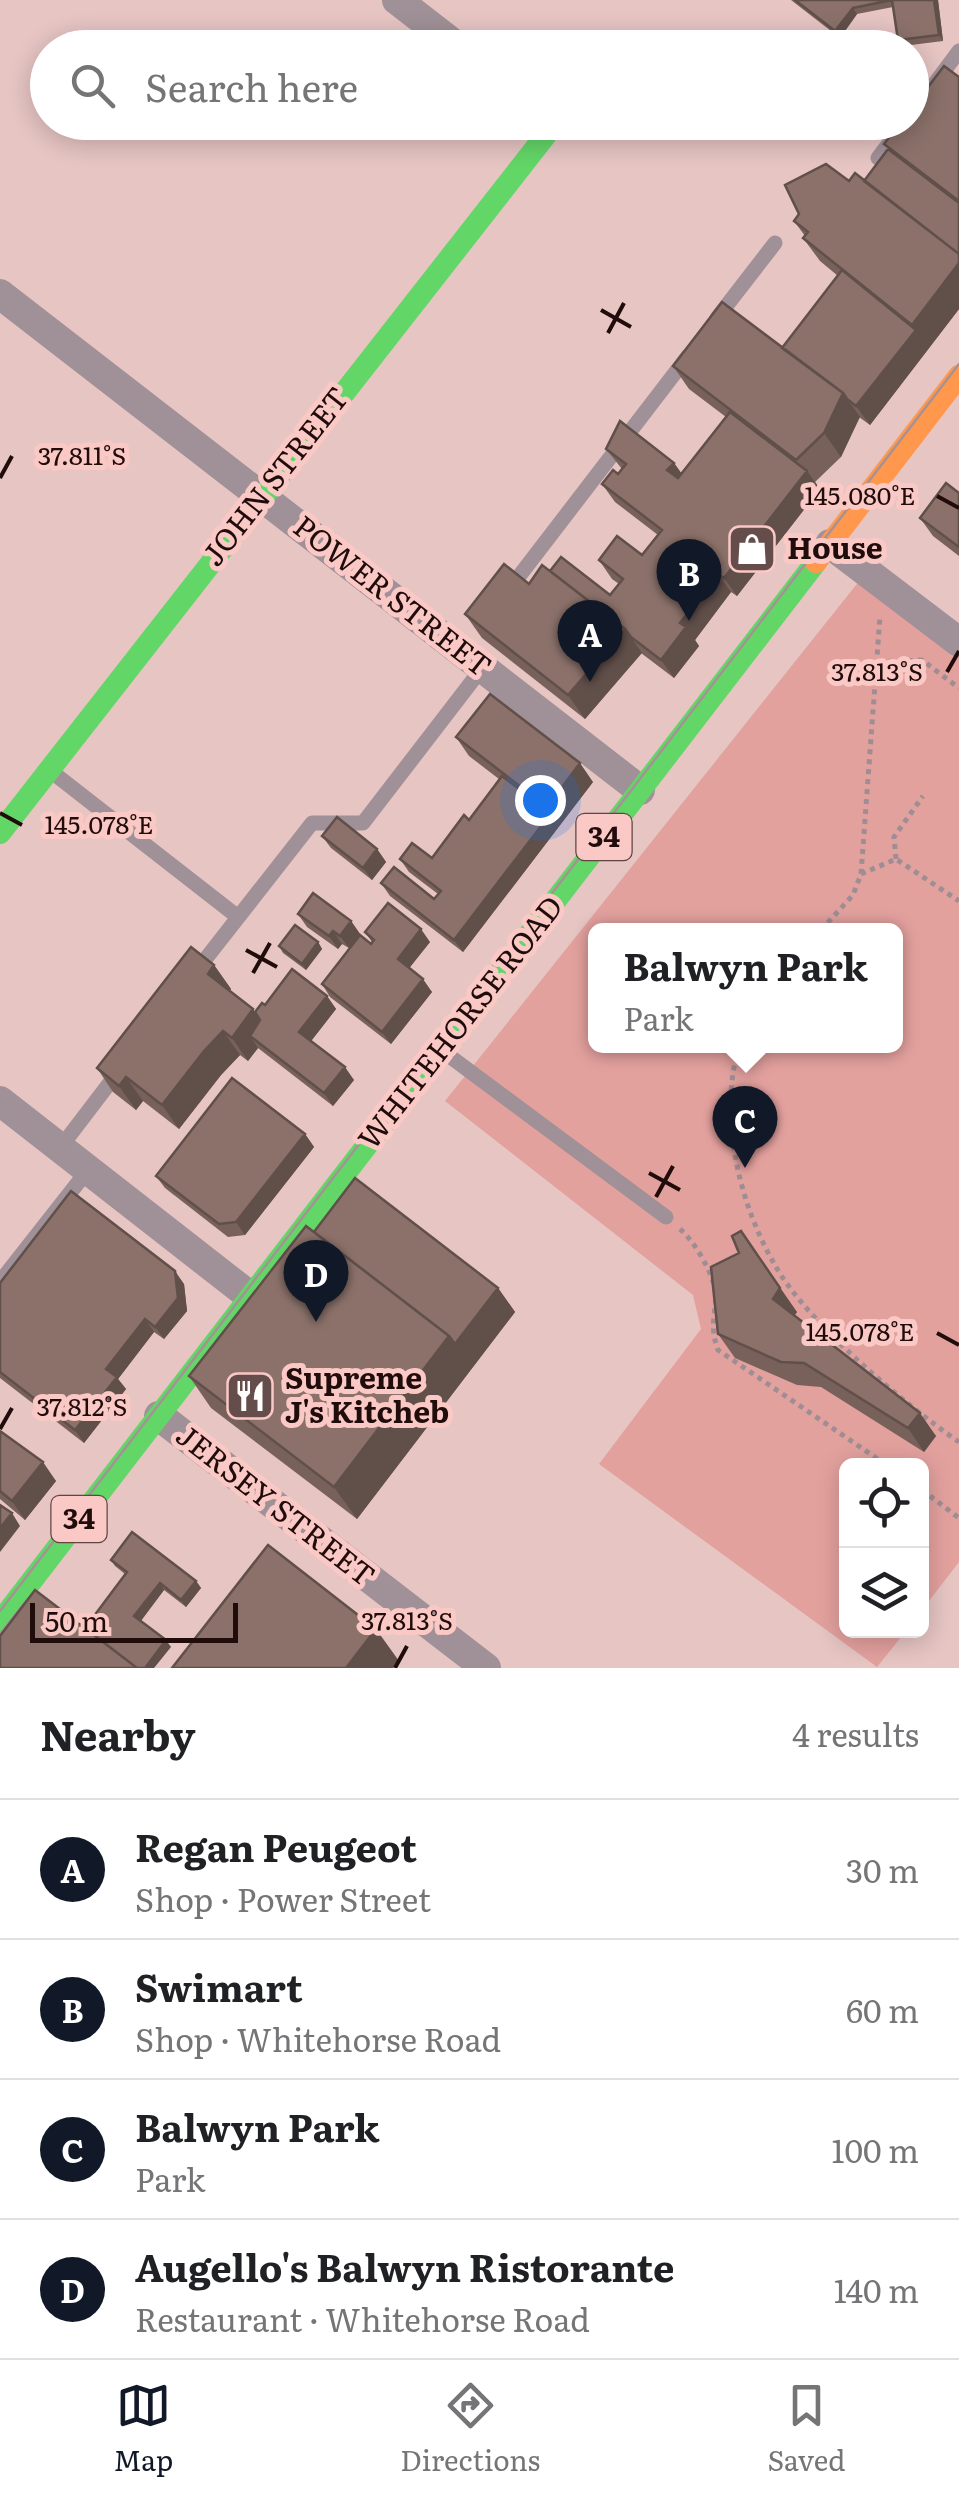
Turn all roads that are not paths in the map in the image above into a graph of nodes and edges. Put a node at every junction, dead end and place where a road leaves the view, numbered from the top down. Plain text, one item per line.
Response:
1 (398, 0) edge
2 (436, 30) edge
3 (959, 52) edge
4 (929, 92) edge
5 (542, 140) edge
6 (892, 140) edge
7 (878, 158) edge
8 (775, 243) dead end
9 (0, 294) edge
10 (959, 376) edge
11 (261, 497) junction
12 (830, 544) junction
13 (498, 604) edge
14 (959, 642) edge
15 (473, 651) junction
16 (49, 769) junction
17 (640, 790) junction
18 (3, 823) edge
19 (238, 917) junction
20 (181, 991) edge
21 (441, 1049) junction
22 (135, 1051) edge
23 (0, 1101) edge
24 (60, 1148) junction
25 (88, 1170) junction
26 (666, 1218) road end
27 (0, 1282) edge
28 (251, 1296) junction
29 (159, 1416) junction
30 (0, 1622) edge
31 (486, 1668) edge

1 - 2 street
3 - 4 lane
5 - 11 main road, JOHN STREET
6 - 7 lane
8 - 13 lane
9 - 11 street, POWER STREET
10 - 12 main road, WHITEHORSE ROAD / 34
11 - 15 street, POWER STREET
11 - 16 main road, JOHN STREET
12 - 14 street
12 - 17 main road, WHITEHORSE ROAD / 34
15 - 17 street, POWER STREET
15 - 19 lane
16 - 18 main road, JOHN STREET
16 - 19 lane
17 - 21 main road, WHITEHORSE ROAD / 34
19 - 20 lane
21 - 26 lane
21 - 28 main road, WHITEHORSE ROAD / 34
22 - 24 lane
23 - 24 street
24 - 25 street
25 - 27 lane
25 - 28 street
28 - 29 main road, WHITEHORSE ROAD / 34
29 - 30 main road, WHITEHORSE ROAD / 34
29 - 31 street, JERSEY STREET

